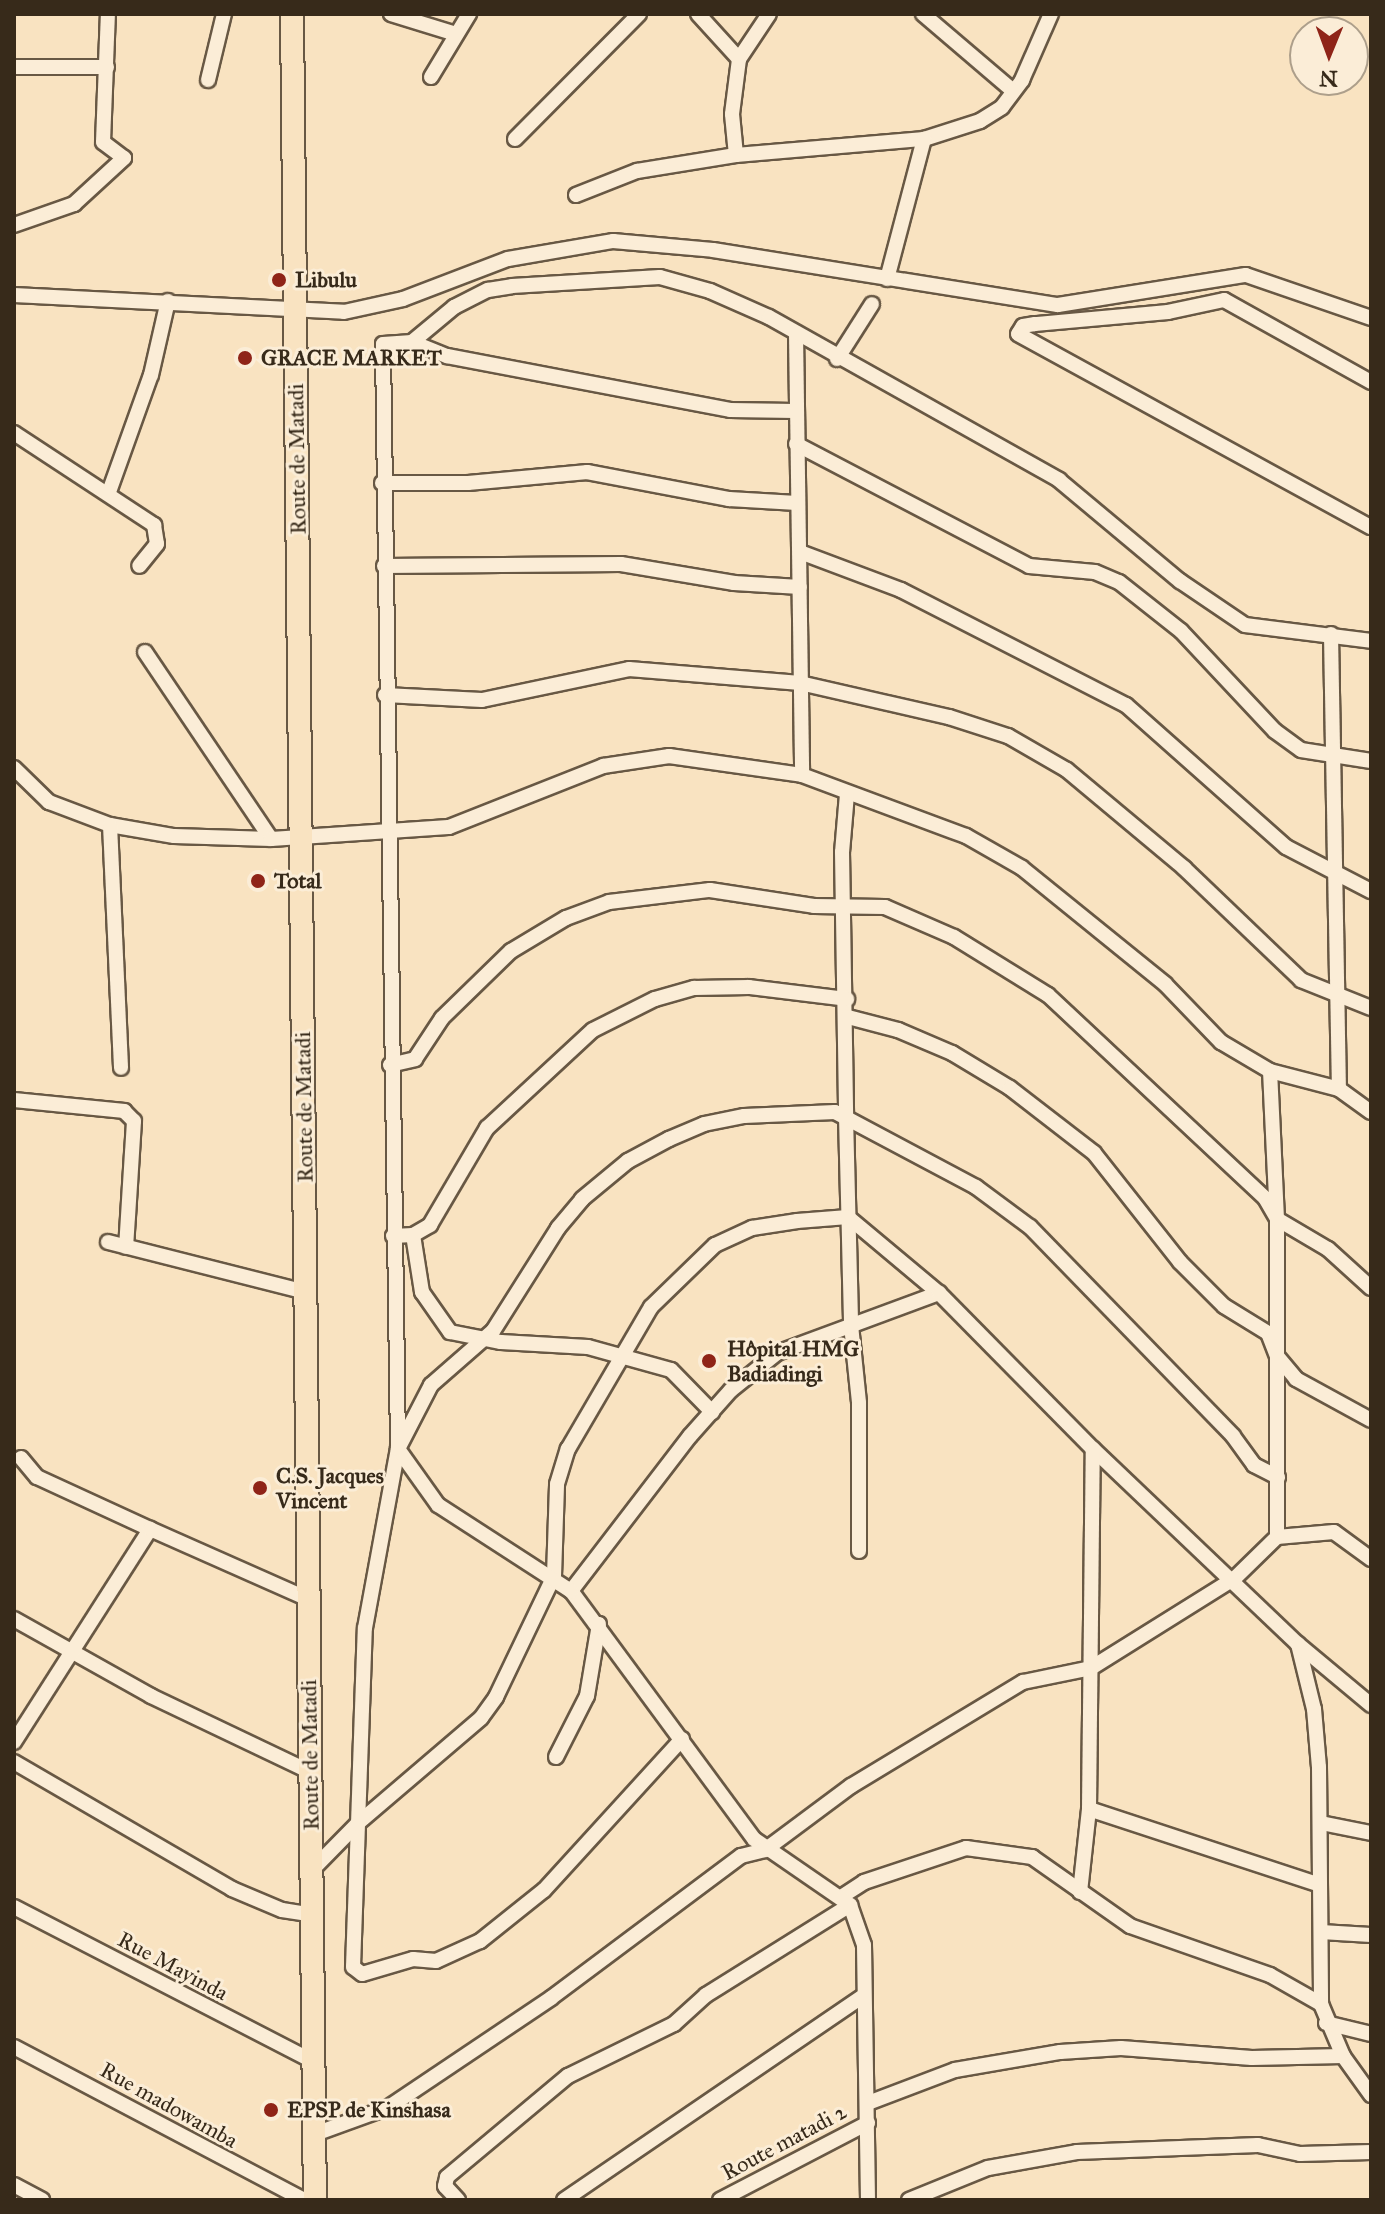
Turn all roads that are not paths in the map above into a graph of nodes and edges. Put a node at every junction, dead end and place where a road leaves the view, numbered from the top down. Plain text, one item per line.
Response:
1 (108, 14) edge
2 (224, 14) edge
3 (292, 14) edge
4 (391, 14) edge
5 (469, 14) edge
6 (639, 14) edge
7 (698, 14) edge
8 (769, 14) edge
9 (923, 14) edge
10 (1051, 14) edge
11 (456, 34) junction
12 (739, 59) junction
13 (14, 67) edge
14 (107, 67) junction
15 (431, 77) dead end
16 (208, 80) dead end
17 (1013, 91) junction
18 (515, 139) dead end
19 (924, 139) junction
20 (736, 155) junction
21 (576, 195) dead end
22 (14, 225) edge
23 (887, 279) junction
24 (14, 294) edge
25 (168, 301) junction
26 (872, 304) dead end
27 (295, 306) junction
28 (1371, 318) edge
29 (796, 333) junction
30 (412, 342) junction
31 (837, 359) junction
32 (1371, 382) edge
33 (795, 411) junction
34 (14, 433) edge
35 (796, 444) junction
36 (382, 483) junction
37 (109, 492) junction
38 (797, 503) junction
39 (1371, 527) edge
40 (800, 552) junction
41 (139, 566) dead end
42 (384, 566) junction
43 (800, 587) junction
44 (1331, 634) junction
45 (1371, 641) edge
46 (145, 652) dead end
47 (800, 683) junction
48 (385, 695) junction
49 (1334, 758) junction
50 (1371, 761) edge
51 (14, 768) edge
52 (802, 775) junction
53 (847, 794) junction
54 (110, 825) junction
55 (387, 834) junction
56 (299, 836) junction
57 (271, 839) junction
58 (1335, 875) junction
59 (1371, 891) edge
60 (845, 904) junction
61 (1338, 995) junction
62 (847, 999) junction
63 (1371, 1008) edge
64 (848, 1017) junction
65 (390, 1065) junction
66 (121, 1068) dead end
67 (1270, 1071) junction
68 (1339, 1089) junction
69 (14, 1100) edge
70 (1371, 1112) edge
71 (846, 1116) junction
72 (848, 1217) junction
73 (1277, 1219) junction
74 (413, 1235) junction
75 (393, 1236) junction
76 (108, 1242) dead end
77 (126, 1247) junction
78 (1371, 1288) edge
79 (305, 1292) junction
80 (939, 1293) junction
81 (851, 1325) junction
82 (486, 1340) junction
83 (1277, 1356) junction
84 (621, 1360) junction
85 (712, 1412) junction
86 (1371, 1420) edge
87 (398, 1449) junction
88 (1093, 1449) junction
89 (21, 1458) dead end
90 (1278, 1477) junction
91 (150, 1529) junction
92 (1277, 1537) junction
93 (859, 1551) dead end
94 (1371, 1559) edge
95 (554, 1576) junction
96 (1235, 1578) junction
97 (571, 1591) junction
98 (308, 1599) junction
99 (14, 1619) edge
100 (599, 1624) junction
101 (1298, 1644) junction
102 (76, 1652) junction
103 (1091, 1668) junction
104 (1371, 1705) edge
105 (682, 1739) junction
106 (14, 1742) edge
107 (556, 1757) dead end
108 (14, 1762) edge
109 (310, 1772) junction
110 (1089, 1809) junction
111 (1321, 1823) junction
112 (357, 1824) junction
113 (1371, 1833) edge
114 (765, 1850) junction
115 (312, 1870) junction
116 (1320, 1885) junction
117 (1080, 1892) junction
118 (845, 1901) junction
119 (14, 1907) edge
120 (312, 1915) junction
121 (1321, 1932) junction
122 (1371, 1935) edge
123 (864, 1995) junction
124 (1321, 2004) junction
125 (1326, 2023) junction
126 (1371, 2034) edge
127 (14, 2047) edge
128 (1343, 2056) junction
129 (312, 2061) junction
130 (1371, 2095) edge
131 (868, 2103) junction
132 (868, 2123) junction
133 (315, 2134) junction
134 (1371, 2152) edge
135 (14, 2185) edge
136 (42, 2200) edge
137 (304, 2200) edge
138 (315, 2200) edge
139 (458, 2200) edge
140 (564, 2200) edge
141 (720, 2200) edge
142 (868, 2200) edge
143 (909, 2200) edge

1 - 14 street
2 - 16 street
3 - 27 highway, Route de Matadi
4 - 11 street
5 - 11 street
6 - 18 street
7 - 12 street
8 - 12 street
9 - 17 street
10 - 17 street
11 - 15 street
12 - 20 street
13 - 14 street
14 - 22 street
17 - 19 street
19 - 20 street
19 - 23 street
20 - 21 street
23 - 27 street
23 - 28 street
24 - 25 street
25 - 27 street
25 - 37 street
26 - 31 street
27 - 56 highway, Route de Matadi
29 - 30 street
29 - 31 street
29 - 33 street
30 - 33 street
30 - 36 street
31 - 44 street
32 - 39 street
33 - 35 street
34 - 37 street
35 - 38 street
35 - 49 street
36 - 38 street
36 - 42 street
37 - 41 street
38 - 40 street
40 - 43 street
40 - 58 street
42 - 43 street
42 - 48 street
43 - 47 street
44 - 45 street
44 - 49 street
46 - 57 street
47 - 48 street
47 - 52 street
47 - 61 street
48 - 55 street
49 - 50 street
49 - 58 street
51 - 54 street
52 - 53 street
52 - 55 street
53 - 60 street
53 - 67 street
54 - 57 street
54 - 66 street
55 - 56 street
55 - 65 street
56 - 57 street
56 - 79 highway, Route de Matadi
58 - 59 street
58 - 61 street
60 - 62 street
60 - 65 street
60 - 73 street
61 - 63 street
61 - 68 street
62 - 64 street
62 - 74 street
64 - 71 street
64 - 83 street
65 - 75 street
67 - 68 street
67 - 73 street
68 - 70 street
69 - 77 street
71 - 72 street
71 - 82 street
71 - 90 street
72 - 80 street
72 - 81 street
72 - 84 street
73 - 78 street
73 - 83 street
74 - 75 street
74 - 82 street
75 - 87 street
76 - 77 street
77 - 79 street
79 - 98 highway, Route de Matadi
80 - 81 street
80 - 88 street
81 - 85 street
81 - 93 street
82 - 84 street
82 - 87 street
83 - 86 street
83 - 90 street
84 - 85 street
84 - 95 street
85 - 97 street
87 - 95 street
87 - 112 street
88 - 96 street
88 - 103 street
89 - 91 street
90 - 92 street
91 - 98 street
91 - 102 street
92 - 94 street
92 - 96 street
95 - 97 street
95 - 112 street
96 - 101 street
96 - 103 street
97 - 100 street
98 - 109 highway, Route de Matadi
99 - 102 street
100 - 105 street
100 - 107 street
101 - 104 street
101 - 111 street
102 - 106 street
102 - 109 street
103 - 110 street
103 - 114 street
105 - 112 street
105 - 114 street
108 - 120 street
109 - 115 highway, Route de Matadi
110 - 116 street
110 - 117 street
111 - 113 street
111 - 116 street
112 - 115 street
114 - 118 street
114 - 133 street
115 - 120 highway, Route de Matadi
116 - 121 street
117 - 118 street
117 - 124 street
118 - 123 street
118 - 139 street
119 - 129 street, Rue Mayinda
120 - 129 highway, Route de Matadi
121 - 122 street
121 - 124 street
123 - 131 street
123 - 140 street
124 - 125 street
125 - 126 street
125 - 128 street
127 - 137 street, Rue madowamba
128 - 130 street
128 - 131 street
129 - 133 highway, Route de Matadi
131 - 132 street
132 - 141 street, Route matadi 2
132 - 142 street
133 - 138 highway, Route de Matadi
134 - 143 street
135 - 136 street

